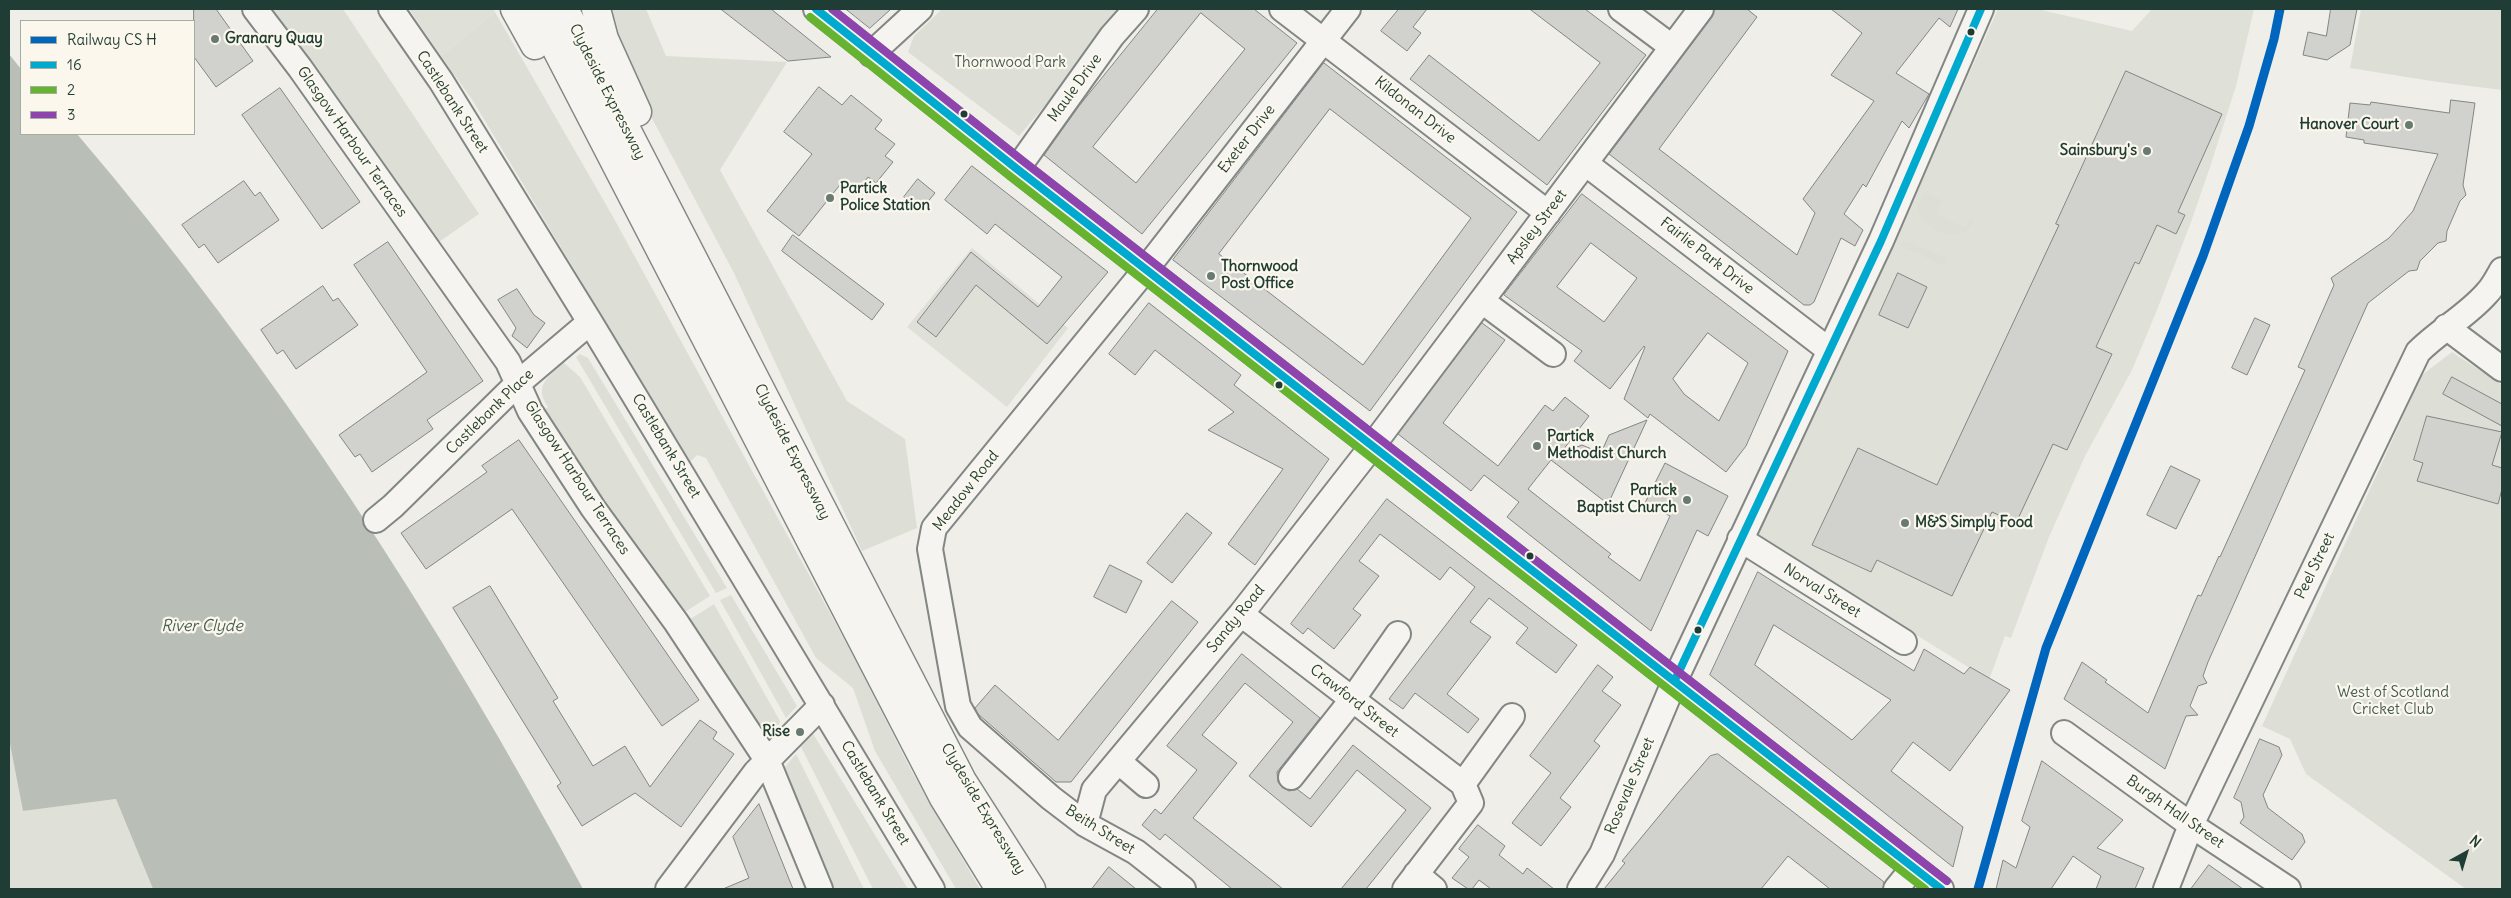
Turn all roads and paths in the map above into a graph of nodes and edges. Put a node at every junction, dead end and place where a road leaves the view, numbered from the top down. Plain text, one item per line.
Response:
1 (255, 9) edge
2 (391, 9) edge
3 (515, 9) edge
4 (536, 9) edge
5 (564, 9) edge
6 (596, 9) edge
7 (816, 9) edge
8 (920, 9) edge
9 (1136, 9) edge
10 (1282, 9) edge
11 (1348, 9) edge
12 (1621, 9) edge
13 (1701, 9) edge
14 (1981, 9) edge
15 (1324, 39) junction
16 (1672, 48) junction
17 (871, 54) junction
18 (1585, 163) junction
19 (1017, 169) junction
20 (1548, 213) junction
21 (1146, 269) junction
22 (2502, 270) edge
23 (1482, 301) junction
24 (590, 322) junction
25 (2446, 327) junction
26 (704, 334) junction
27 (1829, 350) junction
28 (1553, 354) dead end
29 (2502, 369) edge
30 (517, 384) junction
31 (781, 431) junction
32 (1373, 445) junction
33 (384, 513) dead end
34 (1740, 539) junction
35 (1241, 614) junction
36 (1398, 634) dead end
37 (1904, 642) dead end
38 (1675, 680) junction
39 (1352, 700) junction
40 (822, 705) junction
41 (1512, 716) dead end
42 (2064, 733) dead end
43 (995, 749) joint
44 (767, 760) junction
45 (1118, 761) junction
46 (1291, 777) dead end
47 (1146, 786) dead end
48 (1464, 787) junction
49 (957, 821) junction
50 (1085, 824) junction
51 (2191, 825) junction
52 (1015, 865) junction
53 (1913, 868) junction
54 (1410, 882) edge
55 (668, 889) edge
56 (820, 889) edge
57 (932, 889) edge
58 (984, 889) edge
59 (1000, 889) edge
60 (1031, 889) edge
61 (1037, 889) edge
62 (1184, 889) edge
63 (1434, 889) edge
64 (1580, 889) edge
65 (1896, 889) edge
66 (1941, 889) edge
67 (2166, 889) edge
68 (2288, 889) edge

1 - 30 street, Glasgow Harbour Terraces
2 - 24 street, Castlebank Street
3 - 26 main road
4 - 26 main road, Clydeside Expressway
5 - 31 main road, Clydeside Expressway
6 - 31 main road
7 - 17 street
8 - 17 street
9 - 19 street, Maule Drive
10 - 15 street, Kildonan Drive
11 - 15 street, Exeter Drive
12 - 16 street
13 - 16 street, Apsley Street
14 - 27 street, Rosevale Street
15 - 20 street, Kildonan Drive
15 - 21 street, Exeter Drive
16 - 18 street, Apsley Street
17 - 19 street
18 - 20 street, Apsley Street
18 - 27 street, Fairlie Park Drive
19 - 21 street
20 - 23 street, Apsley Street
21 - 32 street
21 - 43 street, Meadow Road
22 - 25 street, Peel Street
23 - 28 street
23 - 32 street, Apsley Street
24 - 30 street, Castlebank Place
24 - 40 street, Castlebank Street
25 - 29 street
25 - 51 street, Peel Street
26 - 49 main road, Clydeside Expressway
27 - 34 street, Rosevale Street
30 - 33 street, Castlebank Place
30 - 44 street, Glasgow Harbour Terraces
31 - 52 main road, Clydeside Expressway
32 - 35 street, Sandy Road
32 - 38 street
34 - 37 street, Norval Street
34 - 38 street, Rosevale Street
35 - 39 street, Crawford Street
35 - 45 street, Sandy Road
36 - 39 street
38 - 53 street
38 - 64 street, Rosevale Street
39 - 46 street
39 - 48 street, Crawford Street
40 - 44 street
40 - 57 street, Castlebank Street
41 - 48 street
42 - 51 street, Burgh Hall Street
43 - 50 street, Beith Street
44 - 55 street
44 - 56 street, Glasgow Harbour Terraces
45 - 47 street
45 - 50 street, Sandy Road
48 - 54 street
49 - 58 main road
49 - 59 main road, Clydeside Expressway
50 - 62 street, Beith Street
51 - 67 street, Peel Street
51 - 68 street, Burgh Hall Street
52 - 60 main road, Clydeside Expressway
52 - 61 main road
53 - 65 street
53 - 66 street
54 - 63 street

